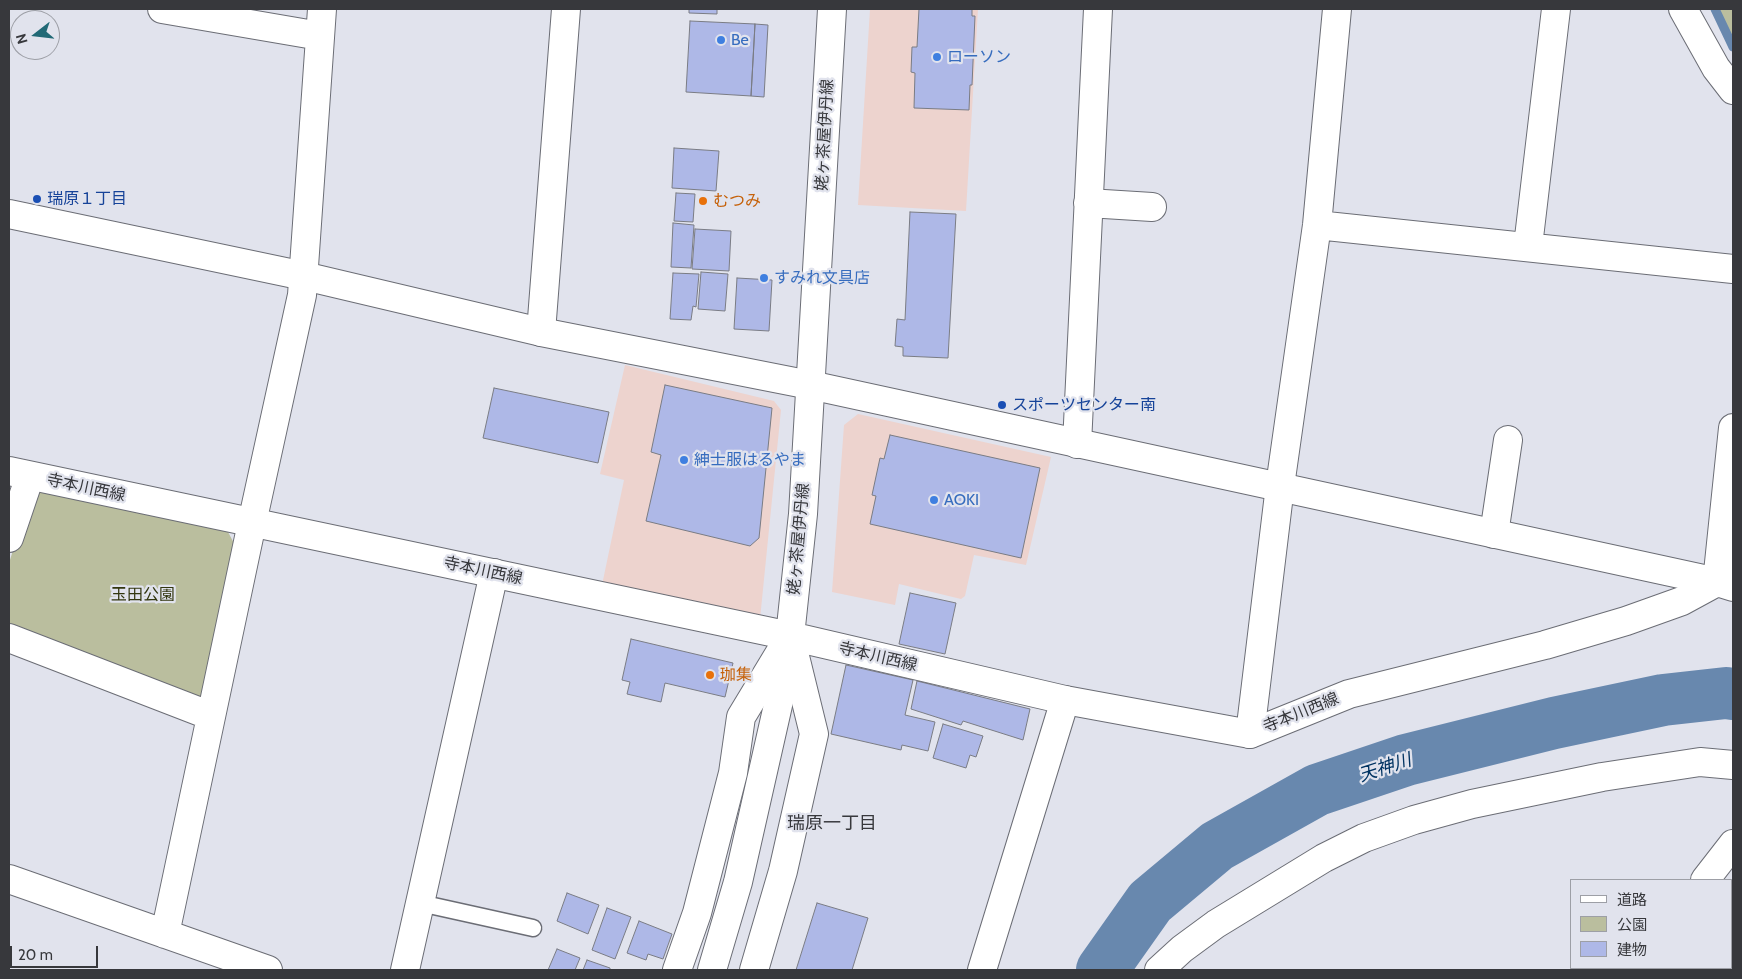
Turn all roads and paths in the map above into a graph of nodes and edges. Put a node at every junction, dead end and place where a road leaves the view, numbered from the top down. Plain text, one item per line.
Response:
1 (162, 9) edge
2 (322, 9) edge
3 (566, 9) edge
4 (832, 9) edge
5 (1098, 9) edge
6 (1337, 9) edge
7 (1556, 9) edge
8 (1683, 9) edge
9 (320, 36) junction
10 (1733, 90) edge
11 (1088, 203) junction
12 (1152, 207) dead end
13 (9, 214) edge
14 (1317, 225) junction
15 (1528, 246) junction
16 (1733, 269) edge
17 (304, 276) junction
18 (541, 332) junction
19 (810, 385) junction
20 (1733, 428) edge
21 (1508, 440) dead end
22 (1076, 444) junction
23 (20, 474) edge
24 (1280, 486) junction
25 (252, 523) junction
26 (1494, 534) junction
27 (9, 538) edge
28 (494, 573) junction
29 (1725, 585) edge
30 (790, 636) junction
31 (9, 638) edge
32 (1065, 700) junction
33 (211, 716) junction
34 (1250, 734) junction
35 (1733, 765) edge
36 (1733, 844) edge
37 (9, 879) edge
38 (1706, 879) edge
39 (420, 903) junction
40 (533, 928) dead end
41 (165, 934) junction
42 (268, 970) edge
43 (405, 970) edge
44 (677, 970) edge
45 (712, 970) edge
46 (754, 970) edge
47 (982, 970) edge
48 (1158, 970) edge

1 - 9 street
2 - 9 street
3 - 18 street
4 - 19 street, 姥ヶ茶屋伊丹線
5 - 11 street
6 - 14 street
7 - 15 street
8 - 10 street
9 - 17 street
11 - 12 street
11 - 22 street
13 - 17 street
14 - 15 street
14 - 24 street
15 - 16 street
17 - 18 street
17 - 25 street
18 - 19 street
19 - 22 street
19 - 30 street, 姥ヶ茶屋伊丹線
20 - 29 street
21 - 26 street
22 - 24 street
23 - 25 street, 寺本川西線
23 - 27 street
24 - 26 street
24 - 34 street
25 - 28 street, 寺本川西線
25 - 33 street
26 - 29 street
28 - 30 street, 寺本川西線
28 - 39 street
29 - 34 street, 寺本川西線
30 - 32 street, 寺本川西線
30 - 44 street
30 - 45 street, 姥ヶ茶屋伊丹線
30 - 46 street
31 - 33 street
32 - 34 street, 寺本川西線
32 - 47 street
33 - 41 street
35 - 48 street
36 - 38 street
37 - 41 street
39 - 40 lane
39 - 43 street
41 - 42 street

